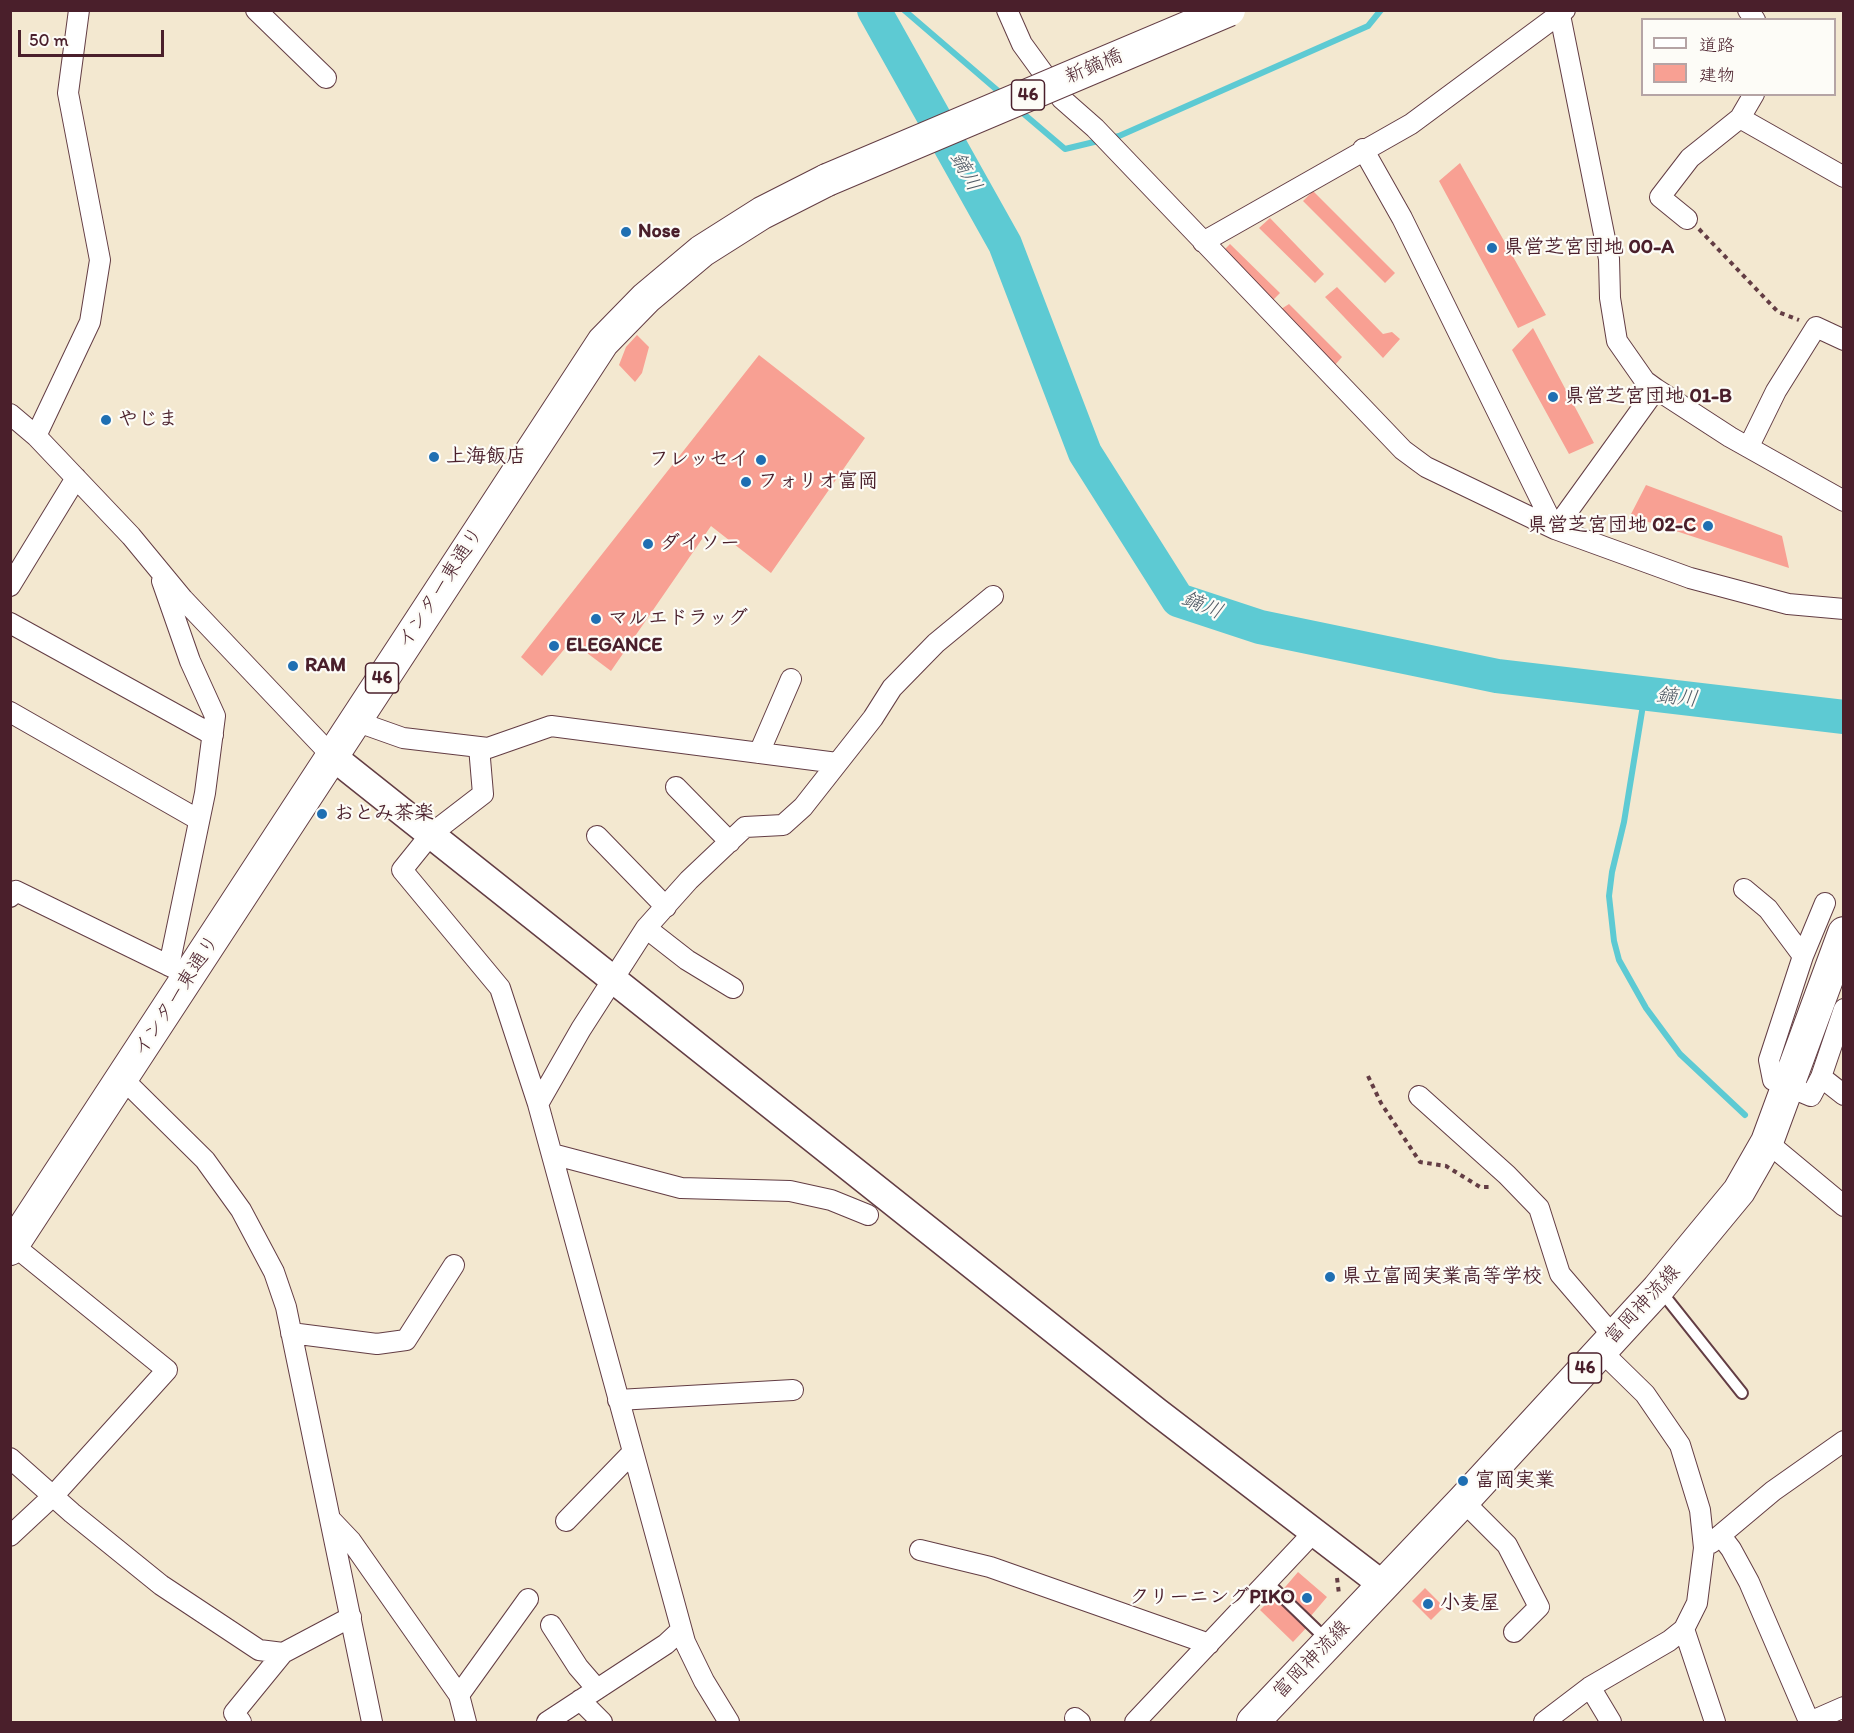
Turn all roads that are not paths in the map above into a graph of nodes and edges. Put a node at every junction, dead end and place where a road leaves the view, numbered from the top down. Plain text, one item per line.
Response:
1 (79, 10) edge
2 (256, 10) edge
3 (1007, 10) edge
4 (1229, 10) edge
5 (1561, 11) edge
6 (326, 78) dead end
7 (1753, 96) edge
8 (1740, 118) junction
9 (1363, 148) junction
10 (1844, 177) edge
11 (827, 180) joint
12 (1687, 219) road end
13 (1203, 242) junction
14 (1844, 340) edge
15 (1656, 389) junction
16 (10, 414) edge
17 (36, 436) junction
18 (1749, 446) junction
19 (76, 478) junction
20 (1844, 501) edge
21 (1556, 529) junction
22 (157, 568) junction
23 (10, 586) edge
24 (993, 596) dead end
25 (1844, 609) edge
26 (10, 623) edge
27 (791, 679) dead end
28 (10, 712) edge
29 (354, 722) junction
30 (213, 735) junction
31 (479, 747) junction
32 (759, 753) junction
33 (332, 756) junction
34 (837, 763) junction
35 (676, 787) dead end
36 (199, 820) junction
37 (431, 834) junction
38 (597, 836) dead end
39 (730, 842) junction
40 (1744, 889) dead end
41 (12, 892) edge
42 (1825, 903) dead end
43 (666, 907) junction
44 (646, 928) junction
45 (1839, 946) edge
46 (1803, 956) junction
47 (176, 976) junction
48 (613, 978) junction
49 (733, 988) dead end
50 (1844, 1009) edge
51 (1821, 1077) junction
52 (123, 1079) junction
53 (1787, 1088) junction
54 (1844, 1095) edge
55 (1419, 1096) dead end
56 (538, 1104) junction
57 (1767, 1142) junction
58 (552, 1154) junction
59 (1844, 1206) edge
60 (868, 1215) dead end
61 (15, 1235) edge
62 (454, 1264) dead end
63 (1658, 1289) junction
64 (291, 1333) junction
65 (1608, 1344) junction
66 (794, 1390) dead end
67 (1742, 1393) dead end
68 (618, 1400) junction
69 (1844, 1441) edge
70 (632, 1453) junction
71 (10, 1458) edge
72 (54, 1495) junction
73 (1463, 1501) junction
74 (331, 1520) junction
75 (566, 1521) dead end
76 (1313, 1533) junction
77 (10, 1536) edge
78 (1721, 1536) junction
79 (1704, 1548) junction
80 (920, 1550) dead end
81 (1267, 1582) junction
82 (1383, 1585) junction
83 (528, 1599) dead end
84 (351, 1617) junction
85 (551, 1625) dead end
86 (1684, 1629) junction
87 (681, 1630) junction
88 (1514, 1632) dead end
89 (1330, 1642) junction
90 (1209, 1644) junction
91 (283, 1653) junction
92 (1590, 1687) junction
93 (597, 1689) junction
94 (459, 1695) junction
95 (580, 1700) junction
96 (1844, 1707) edge
97 (241, 1722) edge
98 (372, 1722) edge
99 (466, 1722) edge
100 (547, 1722) edge
101 (602, 1722) edge
102 (729, 1722) edge
103 (1135, 1722) edge
104 (1253, 1722) edge
105 (1544, 1722) edge
106 (1611, 1722) edge
107 (1715, 1722) edge

1 - 17 street
2 - 6 street
3 - 13 street
4 - 11 main road, 新鏑橋 / 46, bridge
5 - 9 street
5 - 15 street
7 - 8 street
8 - 10 street
8 - 12 street
9 - 13 street
9 - 21 street
11 - 29 main road, インター東通り / 46
13 - 21 street
14 - 18 street
15 - 18 street
15 - 21 street
16 - 17 street
17 - 19 street
18 - 20 street
19 - 22 street
19 - 23 street
21 - 25 street
22 - 30 street
22 - 33 street
24 - 34 street
26 - 30 street
27 - 32 street
28 - 36 street
29 - 31 street
29 - 33 main road, インター東通り / 46
30 - 36 street
31 - 32 street
31 - 37 street
32 - 34 street
33 - 37 street
33 - 47 main road, インター東通り / 46
34 - 39 street
35 - 39 street
36 - 47 street
37 - 48 street
37 - 56 street
38 - 43 street
39 - 43 street
40 - 46 street
41 - 47 street
42 - 46 street
43 - 44 street
44 - 48 street
44 - 49 street
45 - 53 main road, 富岡神流線 / 46
46 - 53 street
47 - 52 main road, インター東通り / 46
48 - 56 street
48 - 76 street
50 - 51 street
51 - 53 street
51 - 54 street
52 - 61 main road, インター東通り / 46
52 - 64 street
53 - 57 main road, 富岡神流線 / 46
55 - 65 street
56 - 58 street
57 - 59 street
57 - 63 main road, 富岡神流線 / 46
58 - 60 street
58 - 68 street
61 - 72 street
62 - 64 street
63 - 65 main road, 富岡神流線 / 46
63 - 67 lane
64 - 74 street
65 - 73 main road, 富岡神流線 / 46
65 - 79 street
66 - 68 street
68 - 70 street
69 - 78 street
70 - 75 street
70 - 87 street
71 - 72 street
72 - 77 street
72 - 91 street
73 - 82 main road, 富岡神流線 / 46
73 - 88 street
74 - 84 street
74 - 94 street
76 - 81 street
76 - 82 street
78 - 79 street
78 - 96 street
79 - 86 street
80 - 90 street
81 - 89 lane
81 - 90 street
82 - 89 main road, 富岡神流線 / 46
83 - 94 street
84 - 91 street
84 - 98 street
85 - 93 street
86 - 92 street
86 - 107 street
87 - 93 street
87 - 102 street
89 - 104 main road, 富岡神流線 / 46
90 - 103 street
91 - 97 street
92 - 105 street
92 - 106 street
93 - 95 street
94 - 99 street
95 - 100 street
95 - 101 street

